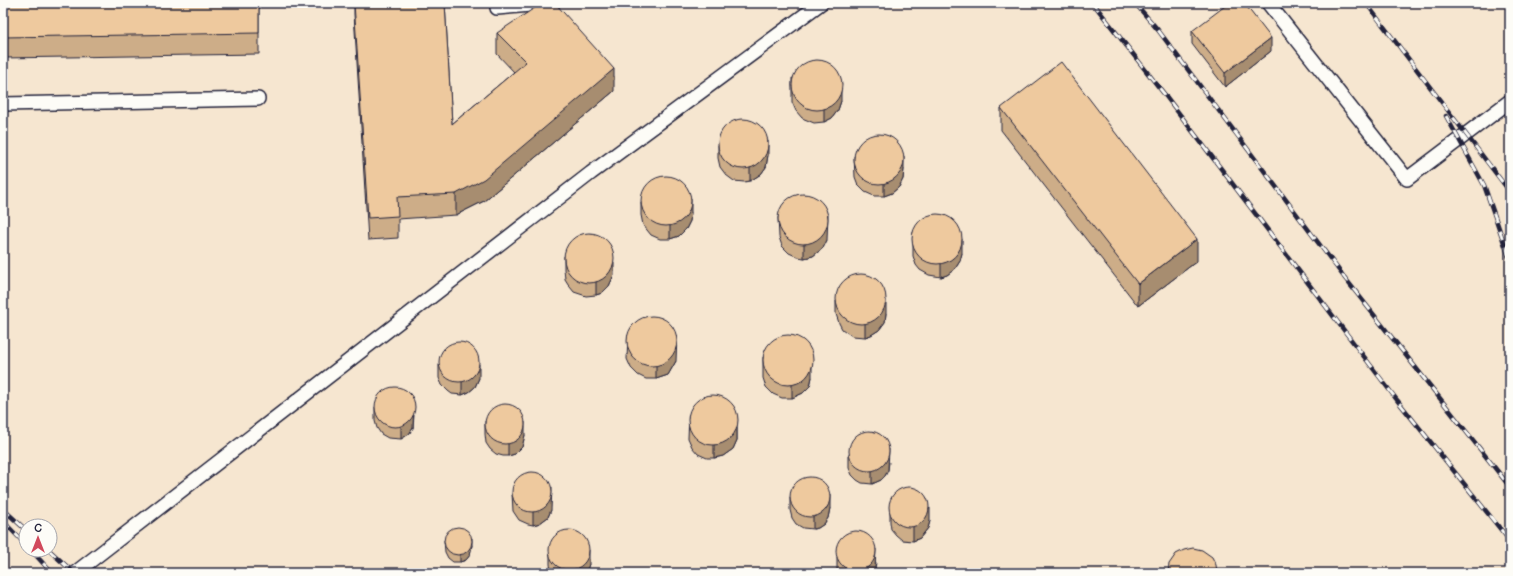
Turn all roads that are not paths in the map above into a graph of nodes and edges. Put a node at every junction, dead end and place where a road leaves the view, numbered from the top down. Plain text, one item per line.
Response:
1 (553, 3) edge
2 (821, 3) edge
3 (1268, 3) edge
4 (496, 8) dead end
5 (258, 99) dead end
6 (1510, 101) edge
7 (3, 104) edge
8 (75, 573) edge

1 - 4 lane
2 - 8 lane
3 - 6 lane
5 - 7 lane

